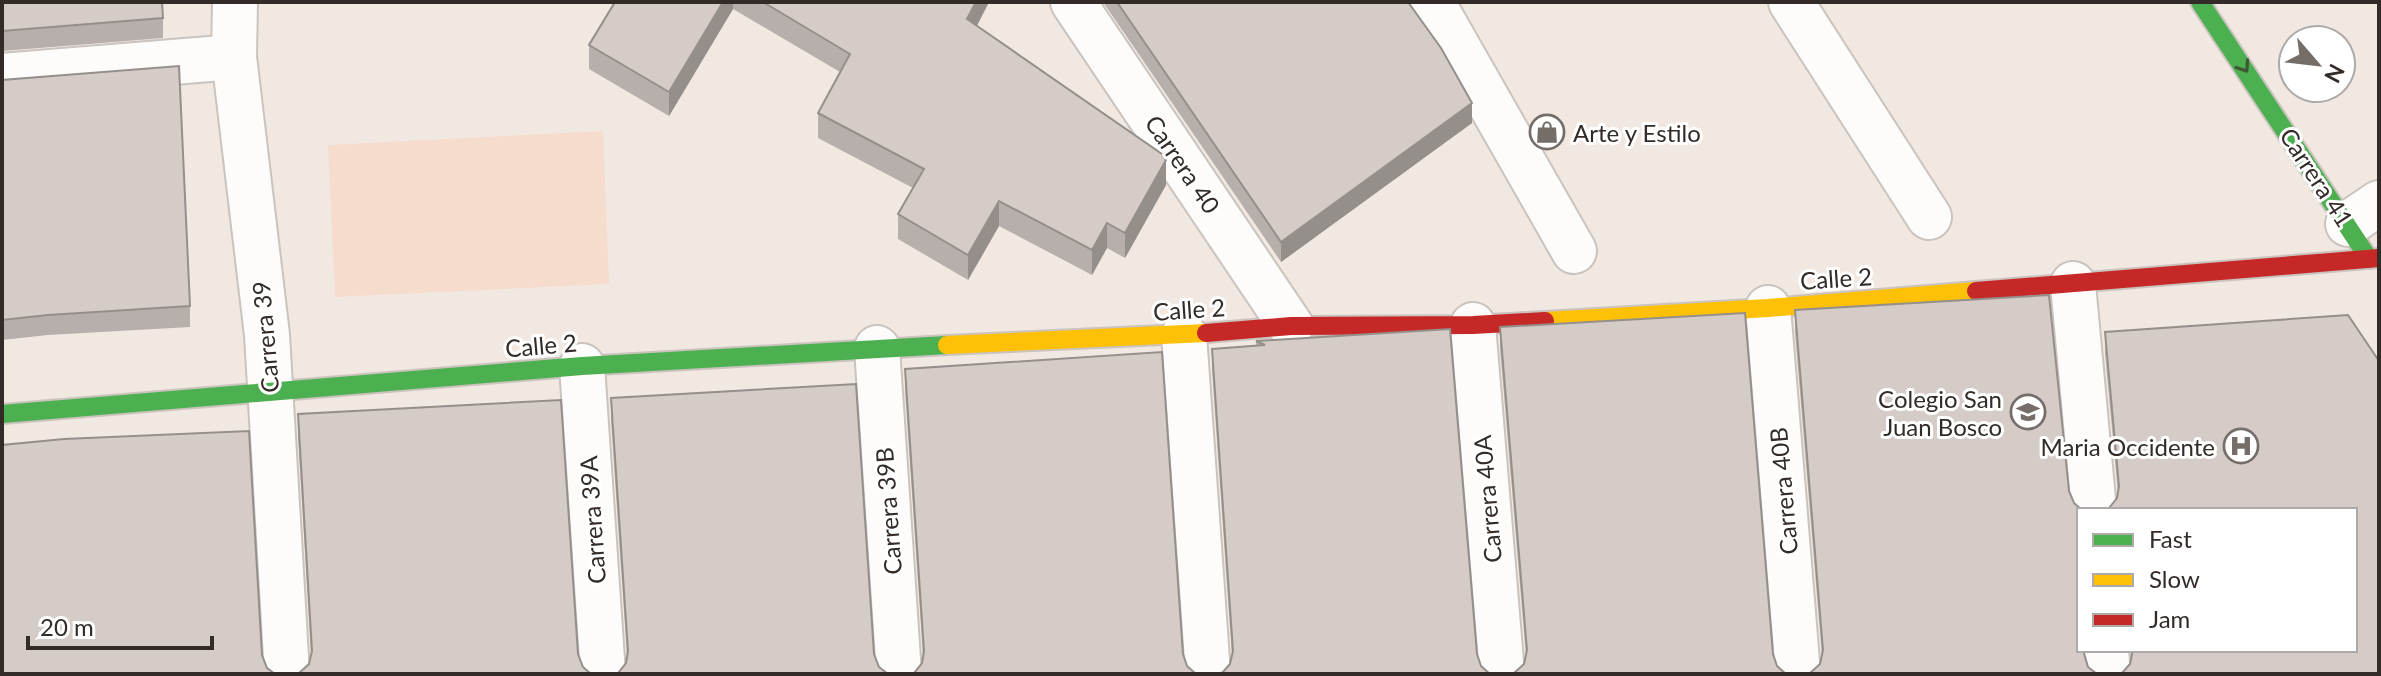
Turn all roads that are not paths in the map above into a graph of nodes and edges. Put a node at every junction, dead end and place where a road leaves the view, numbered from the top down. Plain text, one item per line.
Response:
1 (235, 2) edge
2 (1073, 2) edge
3 (1432, 2) edge
4 (1791, 2) edge
5 (2200, 2) edge
6 (234, 57) junction
7 (2, 76) edge
8 (1929, 217) dead end
9 (2371, 243) edge
10 (1574, 251) dead end
11 (2073, 284) junction
12 (1768, 308) junction
13 (1473, 325) junction
14 (1291, 326) junction
15 (1184, 335) junction
16 (877, 348) junction
17 (582, 366) junction
18 (270, 394) junction
19 (2, 414) edge
20 (2094, 508) edge
21 (2106, 652) edge
22 (287, 674) edge
23 (603, 674) edge
24 (899, 674) edge
25 (1208, 674) edge
26 (1502, 674) edge
27 (1798, 674) edge
28 (2108, 674) edge

1 - 6 street, Carrera 39
2 - 14 street, Carrera 40
3 - 10 street
4 - 8 street
5 -> 9 street, Carrera 41
6 - 7 street
6 - 18 street, Carrera 39
9 - 11 street, Calle 2
11 - 12 street, Calle 2
11 - 20 street
12 - 13 street, Calle 2
12 - 27 street, Carrera 40B
13 - 14 street, Calle 2
13 - 26 street, Carrera 40A
14 - 15 street, Calle 2
15 - 16 street, Calle 2
15 - 25 street
16 - 17 street, Calle 2
16 - 24 street, Carrera 39B
17 - 18 street, Calle 2
17 - 23 street, Carrera 39A
18 - 19 street, Calle 2
18 - 22 street, Carrera 39
21 - 28 street

